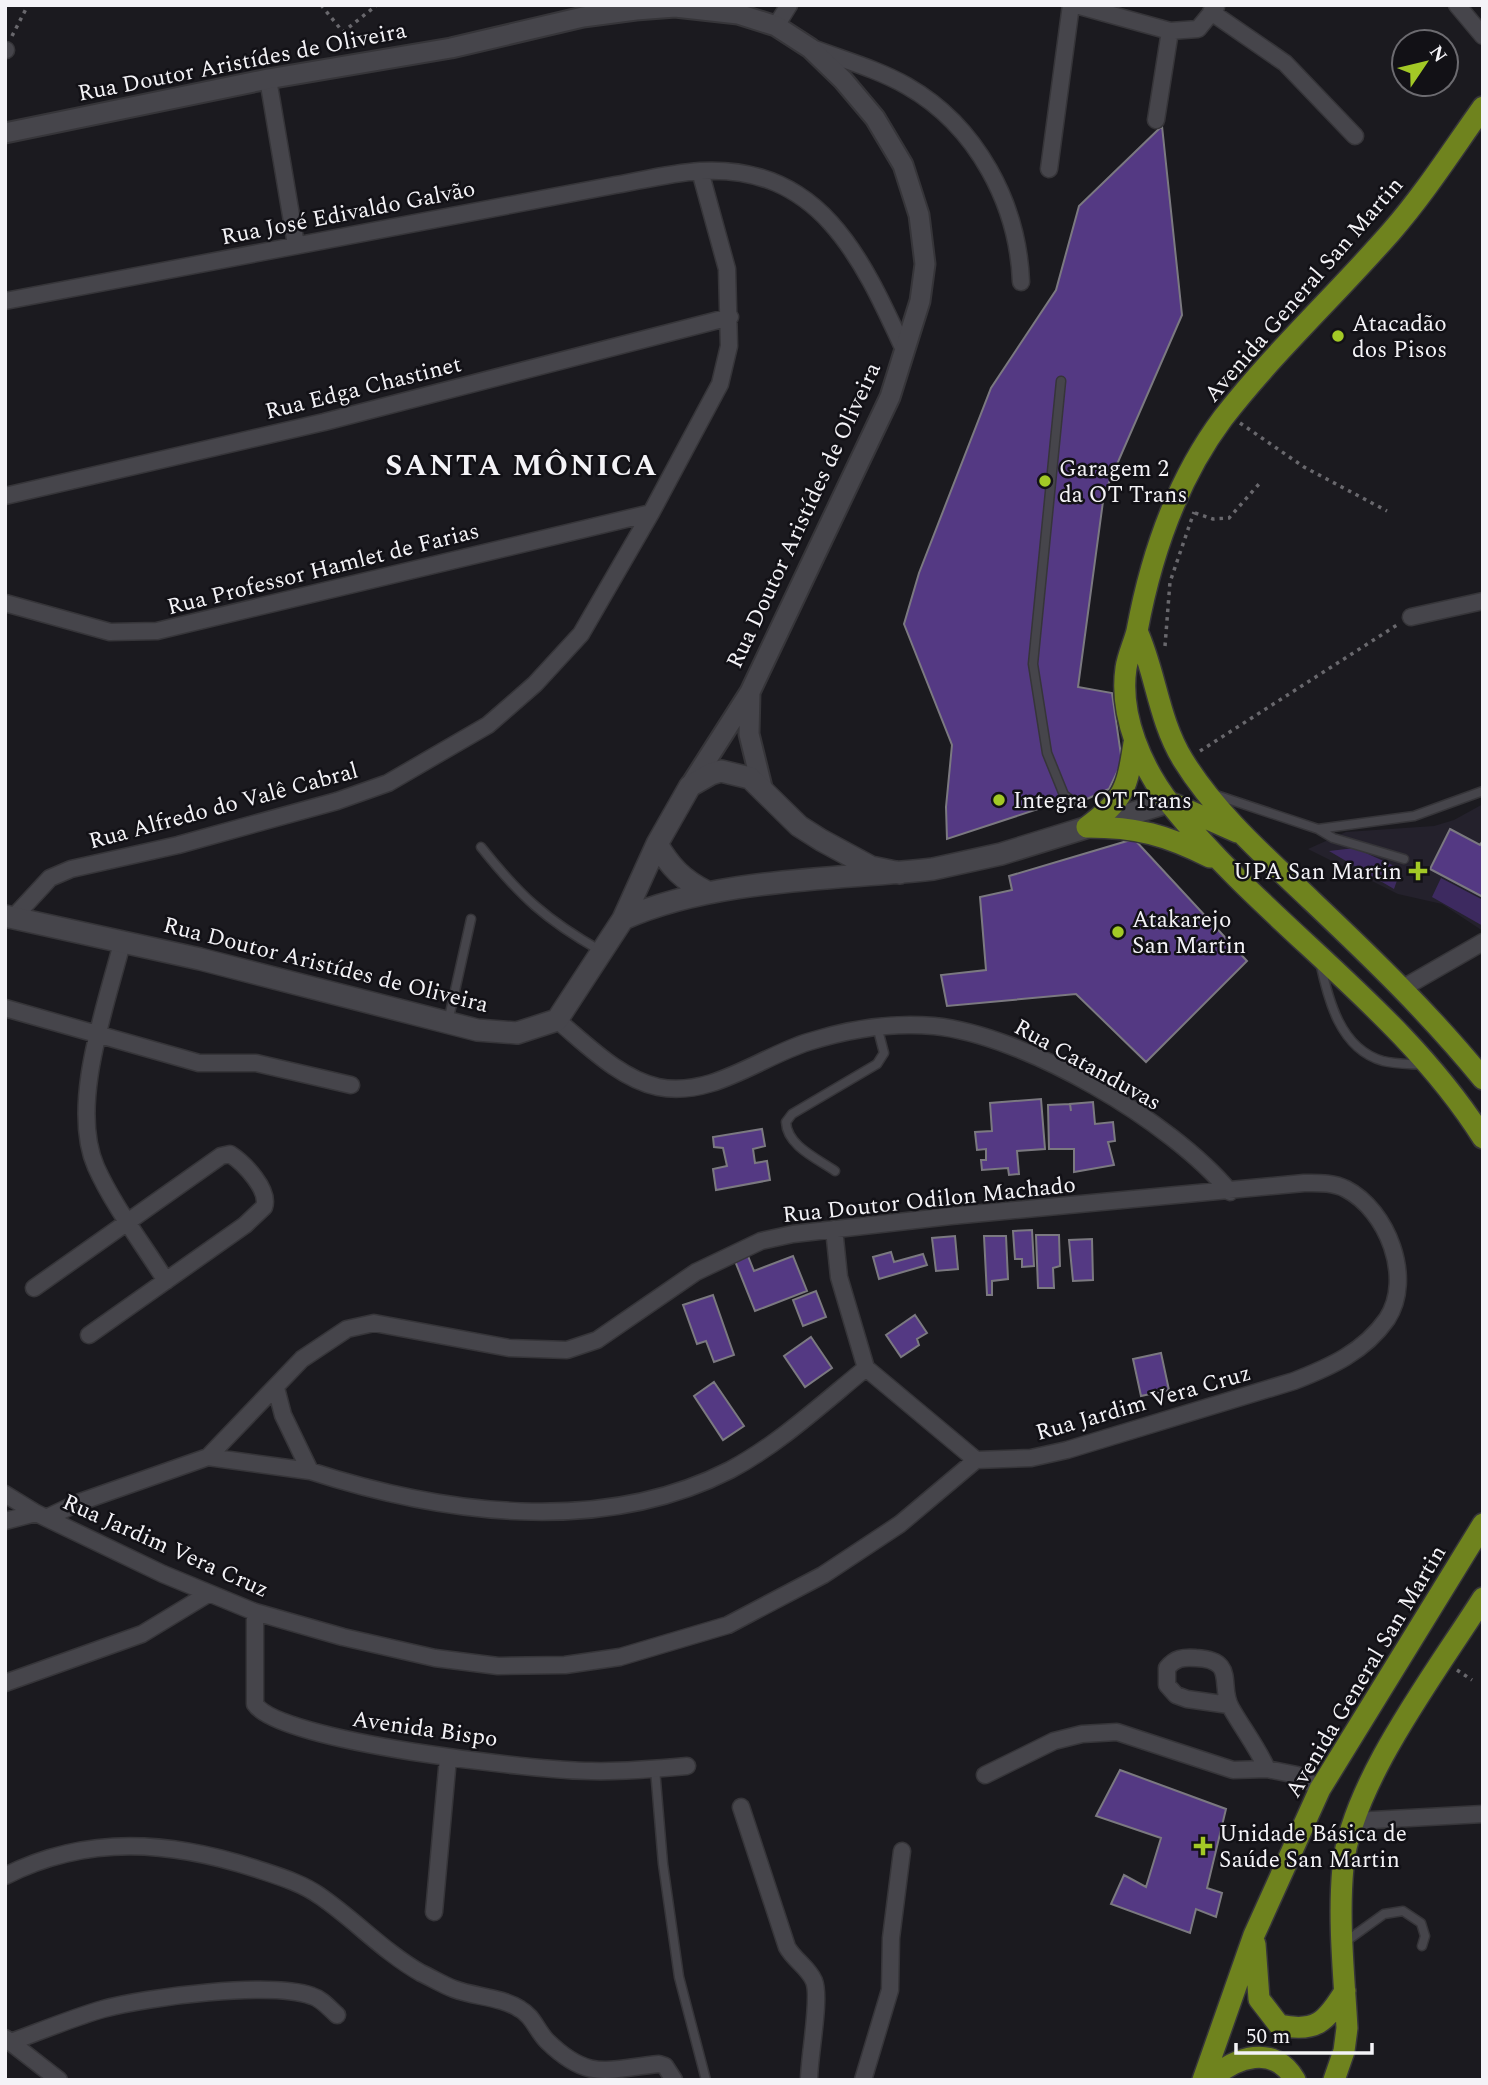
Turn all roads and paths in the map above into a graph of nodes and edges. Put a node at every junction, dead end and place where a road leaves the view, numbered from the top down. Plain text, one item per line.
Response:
1 (28, 5) edge
2 (321, 5) edge
3 (377, 5) edge
4 (789, 5) edge
5 (1071, 5) edge
6 (1076, 5) edge
7 (1457, 5) edge
8 (1214, 9) edge
9 (582, 11) edge
10 (776, 26) junction
11 (1181, 31) junction
12 (1483, 36) edge
13 (810, 48) junction
14 (5, 50) edge
15 (268, 79) junction
16 (1483, 107) edge
17 (1156, 120) dead end
18 (5, 133) edge
19 (1355, 136) dead end
20 (1049, 169) dead end
21 (699, 171) junction
22 (296, 245) junction
23 (1021, 282) dead end
24 (5, 301) edge
25 (730, 317) junction
26 (905, 352) junction
27 (1061, 381) dead end
28 (1228, 413) junction
29 (1259, 484) dead end
30 (5, 496) edge
31 (1175, 501) junction
32 (1387, 510) dead end
33 (1194, 512) junction
34 (651, 513) junction
35 (1483, 601) edge
36 (5, 603) edge
37 (1411, 617) joint
38 (1137, 631) junction
39 (1165, 650) dead end
40 (750, 692) junction
41 (1134, 743) junction
42 (1184, 761) junction
43 (690, 786) junction
44 (762, 786) junction
45 (1204, 790) junction
46 (1483, 791) edge
47 (1169, 802) junction
48 (1076, 804) dead end
49 (1087, 827) junction
50 (1318, 828) junction
51 (1242, 835) junction
52 (657, 844) junction
53 (481, 847) dead end
54 (1404, 859) dead end
55 (1222, 863) junction
56 (900, 873) junction
57 (707, 892) junction
58 (9, 917) edge
59 (471, 919) dead end
60 (623, 919) junction
61 (1483, 942) edge
62 (122, 943) junction
63 (602, 951) junction
64 (1319, 956) junction
65 (1403, 988) junction
66 (5, 1007) edge
67 (557, 1020) junction
68 (448, 1023) junction
69 (877, 1027) junction
70 (99, 1036) junction
71 (1431, 1066) junction
72 (1483, 1079) edge
73 (351, 1084) dead end
74 (1483, 1138) edge
75 (835, 1171) dead end
76 (1230, 1192) junction
77 (129, 1222) junction
78 (834, 1229) junction
79 (1398, 1270) joint
80 (166, 1281) junction
81 (34, 1288) dead end
82 (89, 1335) dead end
83 (866, 1368) junction
84 (276, 1388) junction
85 (208, 1457) junction
86 (976, 1460) junction
87 (310, 1471) junction
88 (5, 1494) edge
89 (42, 1515) junction
90 (5, 1521) edge
91 (1483, 1524) edge
92 (208, 1594) junction
93 (1483, 1598) edge
94 (255, 1612) junction
95 (5, 1683) edge
96 (1228, 1705) dead end
97 (448, 1758) junction
98 (687, 1766) dead end
99 (655, 1769) junction
100 (1267, 1769) junction
101 (985, 1774) dead end
102 (1320, 1789) junction
103 (741, 1807) dead end
104 (1483, 1814) edge
105 (1354, 1821) junction
106 (902, 1852) dead end
107 (5, 1877) edge
108 (434, 1912) dead end
109 (1254, 1935) junction
110 (1343, 1944) junction
111 (1422, 1946) dead end
112 (1345, 1991) junction
113 (337, 2015) dead end
114 (8, 2040) edge
115 (1335, 2079) edge
116 (59, 2080) edge
117 (674, 2080) edge
118 (706, 2080) edge
119 (809, 2080) edge
120 (863, 2080) edge
121 (1203, 2080) edge
122 (1210, 2080) edge
123 (1295, 2080) edge

1 - 14 path
2 - 3 path
4 - 10 street
5 - 20 street
6 - 11 street
7 - 12 street
8 - 11 street
8 - 19 street
9 - 10 street, Rua Doutor Aristídes de Oliveira
9 - 15 street, Rua Doutor Aristídes de Oliveira
10 - 13 street, Rua Doutor Aristídes de Oliveira
11 - 17 street
13 - 23 street
13 - 26 street, Rua Doutor Aristídes de Oliveira
15 - 18 street, Rua Doutor Aristídes de Oliveira
15 - 22 street
16 - 28 main road, Avenida General San Martin
21 - 22 street, Rua José Edivaldo Galvão
21 - 25 street, Rua Alfredo do Valê Cabral
21 - 26 street, Rua José Edivaldo Galvão
22 - 24 street, Rua José Edivaldo Galvão
25 - 30 street, Rua Edga Chastinet
25 - 34 street, Rua Alfredo do Valê Cabral
26 - 40 street, Rua Doutor Aristídes de Oliveira
27 - 48 lane
28 - 31 main road, Avenida General San Martin
28 - 32 path
29 - 33 path
31 - 33 path
31 - 38 main road, Avenida General San Martin
33 - 39 path
34 - 36 street, Rua Professor Hamlet de Farias
34 - 58 street, Rua Alfredo do Valê Cabral
35 - 37 street
37 - 42 path
38 - 41 main road, Avenida General San Martin
38 - 42 main road
40 - 43 street, Rua Doutor Aristídes de Oliveira
40 - 44 street, Rua Doutor Aristídes de Oliveira
41 - 47 main road, Avenida General San Martin
41 - 49 main road
42 - 45 main road
43 - 44 main road
43 - 52 main road, Rua Doutor Aristídes de Oliveira
44 - 56 main road
45 - 50 lane
45 - 51 main road
46 - 50 lane
47 - 49 main road
47 - 51 main road
47 - 55 main road, Avenida General San Martin
49 - 55 main road
49 - 56 main road
50 - 54 lane
51 - 65 main road
52 - 57 main road
52 - 60 main road, Rua Doutor Aristídes de Oliveira
53 - 63 lane
55 - 64 main road, Avenida General San Martin
56 - 57 main road
57 - 60 main road
58 - 62 main road, Rua Doutor Aristídes de Oliveira
59 - 68 lane
60 - 63 main road, Rua Doutor Aristídes de Oliveira
61 - 65 street
62 - 68 main road, Rua Doutor Aristídes de Oliveira
62 - 70 street
63 - 67 main road, Rua Doutor Aristídes de Oliveira
64 - 71 main road, Avenida General San Martin
64 - 71 lane
65 - 72 main road
66 - 70 street
67 - 68 main road, Rua Doutor Aristídes de Oliveira
67 - 69 street, Rua Catanduvas
69 - 75 lane
69 - 76 street, Rua Catanduvas
70 - 73 street
70 - 77 street
71 - 74 main road, Avenida General San Martin
76 - 78 street, Rua Doutor Odilon Machado
76 - 79 street, Rua Doutor Odilon Machado
77 - 80 street
77 - 80 street
77 - 81 street
78 - 83 street
78 - 84 street, Rua Doutor Odilon Machado
79 - 86 street, Rua Jardim Vera Cruz
80 - 82 street
83 - 86 street
83 - 87 street
84 - 85 street, Rua Doutor Odilon Machado
84 - 87 street
85 - 87 street
85 - 89 street, Rua Doutor Odilon Machado
86 - 94 street, Rua Jardim Vera Cruz
88 - 89 street, Rua Jardim Vera Cruz
89 - 90 street, Rua Doutor Odilon Machado
89 - 92 street, Rua Jardim Vera Cruz
91 - 102 main road, Avenida General San Martin
92 - 94 street, Rua Jardim Vera Cruz
92 - 95 street
93 - 105 main road
94 - 97 street, Avenida Bispo
96 - 100 street
97 - 99 street, Avenida Bispo
97 - 108 street
98 - 99 street, Avenida Bispo
99 - 118 lane
100 - 101 street
100 - 102 street
102 - 109 main road, Avenida General San Martin
103 - 119 street
104 - 105 street
105 - 110 main road
106 - 120 street
107 - 117 street
109 - 112 main road
109 - 121 main road, Avenida General San Martin
110 - 111 lane
110 - 112 main road
112 - 115 main road
113 - 114 street
114 - 116 street
122 - 123 main road

